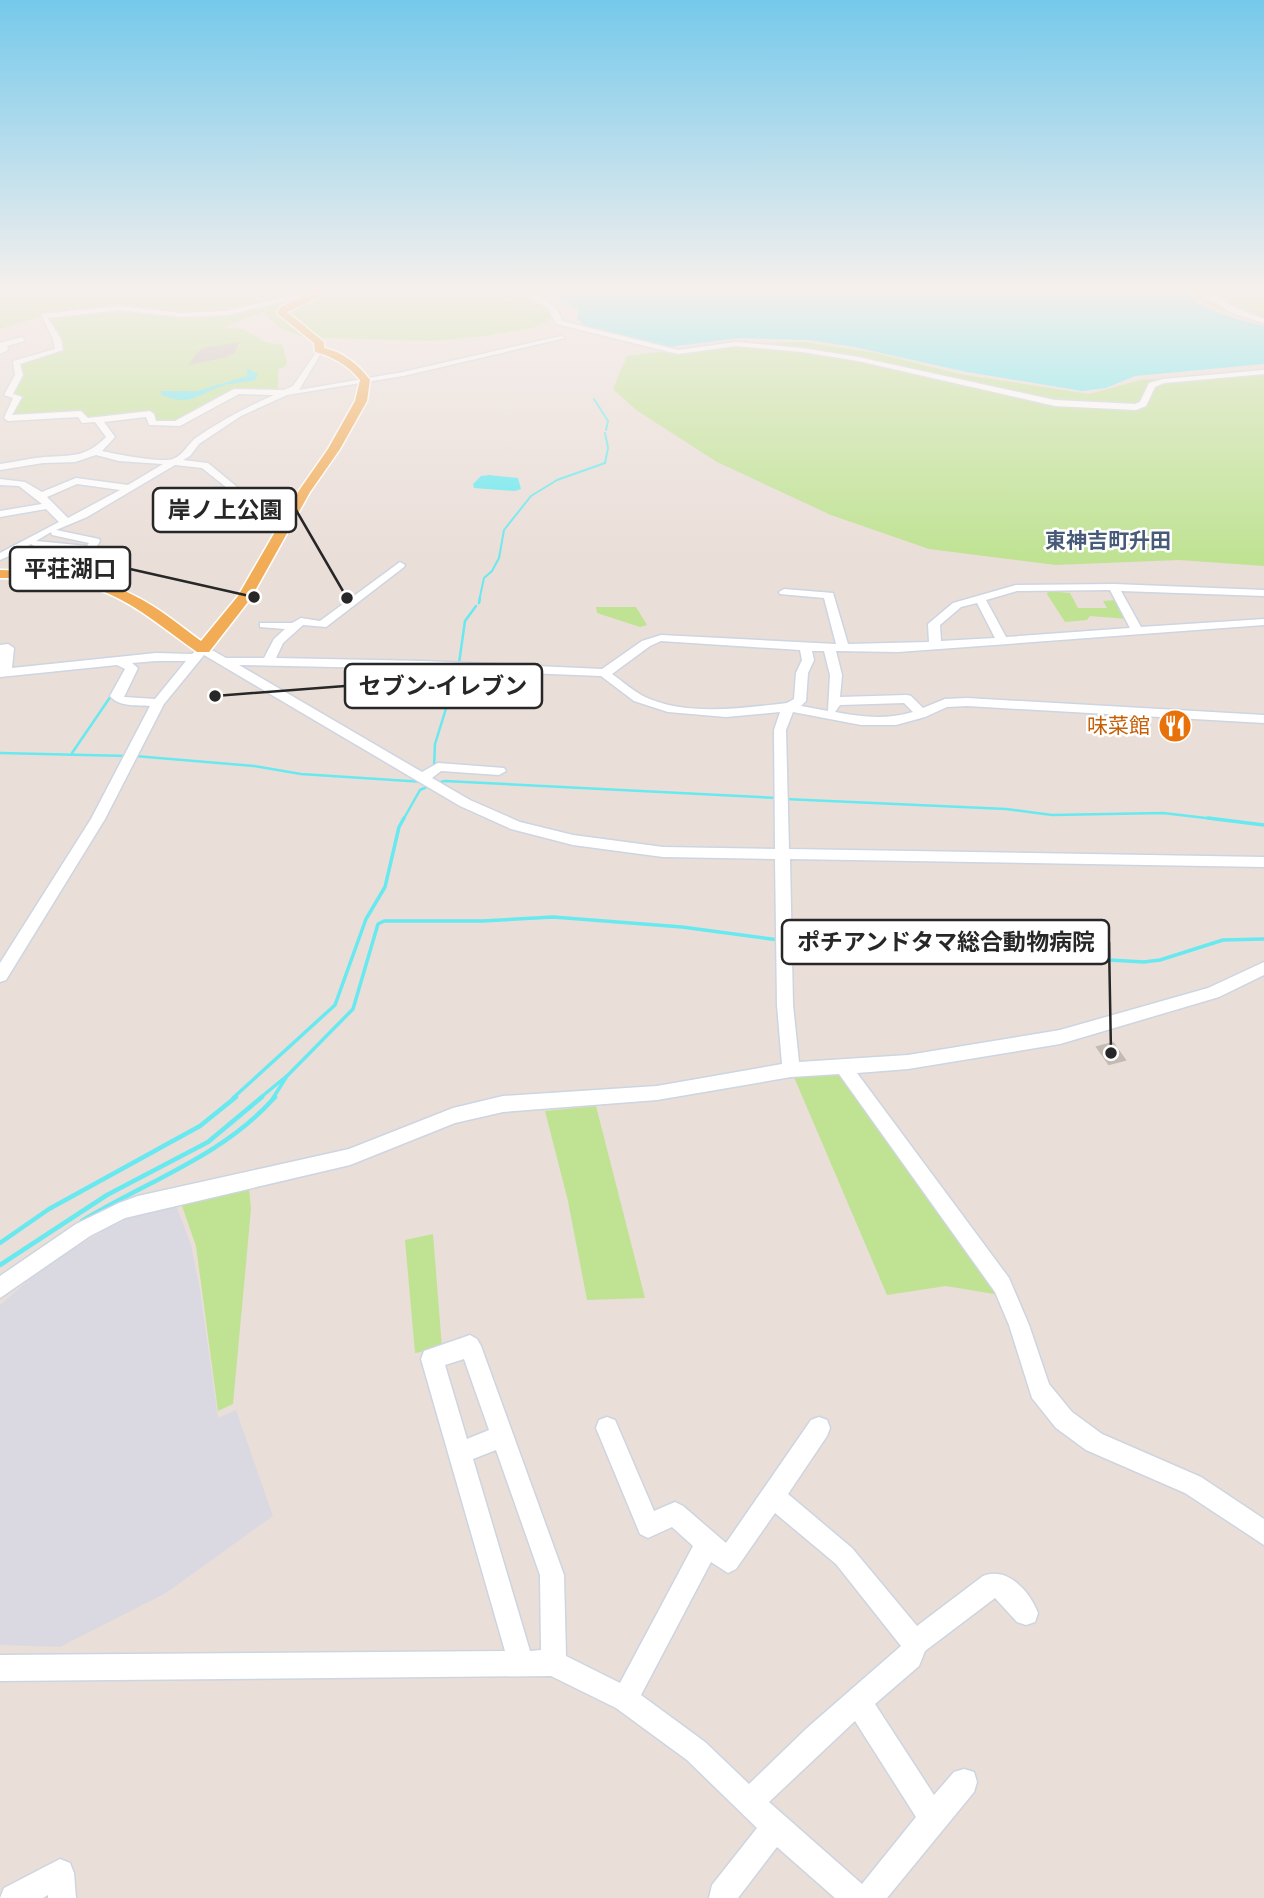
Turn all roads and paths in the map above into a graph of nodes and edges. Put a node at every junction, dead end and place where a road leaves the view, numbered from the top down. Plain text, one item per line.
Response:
1 (16, 379) edge
2 (302, 379) edge
3 (372, 379) edge
4 (938, 379) edge
5 (1181, 379) edge
6 (365, 380) junction
7 (285, 394) junction
8 (97, 419) junction
9 (96, 452) junction
10 (172, 461) junction
11 (191, 464) junction
12 (0, 467) edge
13 (192, 480) dead end
14 (0, 482) edge
15 (128, 488) junction
16 (189, 494) dead end
17 (42, 496) junction
18 (50, 505) junction
19 (0, 514) edge
20 (65, 522) junction
21 (57, 533) junction
22 (36, 544) junction
23 (22, 552) junction
24 (4, 555) edge
25 (399, 569) dead end
26 (0, 574) edge
27 (49, 576) junction
28 (1114, 587) junction
29 (785, 592) dead end
30 (1264, 593) edge
31 (980, 599) junction
32 (1264, 622) edge
33 (264, 625) dead end
34 (322, 625) junction
35 (294, 626) junction
36 (340, 630) dead end
37 (1138, 632) junction
38 (1002, 640) junction
39 (935, 644) junction
40 (806, 647) junction
41 (829, 647) junction
42 (843, 648) junction
43 (0, 649) edge
44 (199, 654) junction
45 (118, 660) junction
46 (269, 660) junction
47 (221, 661) junction
48 (3, 672) edge
49 (604, 673) junction
50 (836, 701) junction
51 (158, 703) junction
52 (788, 707) junction
53 (921, 714) junction
54 (831, 715) junction
55 (1264, 719) edge
56 (499, 771) dead end
57 (430, 778) junction
58 (784, 854) junction
59 (1264, 862) edge
60 (1264, 968) edge
61 (0, 975) edge
62 (842, 1065) junction
63 (790, 1070) junction
64 (0, 1288) edge
65 (607, 1428) dead end
66 (819, 1429) dead end
67 (503, 1436) junction
68 (460, 1453) junction
69 (772, 1496) junction
70 (1264, 1533) edge
71 (708, 1543) junction
72 (1026, 1613) dead end
73 (915, 1643) junction
74 (522, 1663) junction
75 (552, 1663) junction
76 (0, 1668) edge
77 (625, 1699) junction
78 (858, 1701) junction
79 (964, 1782) dead end
80 (749, 1802) junction
81 (933, 1818) junction
82 (775, 1827) junction
83 (722, 1895) dead end
84 (13, 1898) edge
85 (62, 1898) edge
86 (857, 1898) edge
87 (869, 1898) edge

1 - 8 street
2 - 7 street
3 - 6 street
4 - 5 street
6 - 7 street
6 - 44 main road
7 - 8 street
7 - 10 street
8 - 9 street
9 - 10 street
9 - 12 street
10 - 11 street
10 - 15 street
11 - 13 street
11 - 16 street
14 - 17 street
15 - 17 street
15 - 20 street
17 - 18 street
18 - 19 street
18 - 20 street
20 - 21 street
20 - 24 street
21 - 22 street
21 - 22 street
22 - 23 street
23 - 24 street
23 - 27 street
25 - 34 street
26 - 27 main road
27 - 44 main road
28 - 30 street
28 - 31 street
28 - 37 street
29 - 42 street
31 - 38 street
31 - 39 street
32 - 37 street
33 - 35 street
34 - 35 street
34 - 36 street
35 - 46 street
37 - 38 street
38 - 39 street
39 - 42 street
40 - 41 street
40 - 49 street
40 - 52 street
41 - 42 street
41 - 50 street
43 - 48 street
44 - 45 street
44 - 47 street
44 - 51 street
45 - 48 street
45 - 51 street
46 - 47 street
46 - 49 street
47 - 57 street
49 - 52 street
50 - 53 street
50 - 54 street
51 - 61 street
52 - 54 street
52 - 58 street
53 - 54 street
53 - 55 street
56 - 57 street
57 - 58 street
58 - 59 street
58 - 63 street
60 - 62 street
62 - 63 street
62 - 70 street
63 - 64 street
65 - 71 street
66 - 69 street
67 - 68 street
67 - 68 street
67 - 75 street
68 - 74 street
69 - 71 street
69 - 73 street
71 - 77 street
72 - 73 street
73 - 78 street
74 - 75 street
74 - 76 street
75 - 77 street
77 - 80 street
78 - 80 street
78 - 81 street
79 - 81 street
80 - 82 street
81 - 87 street
82 - 83 street
82 - 86 street
84 - 85 street

